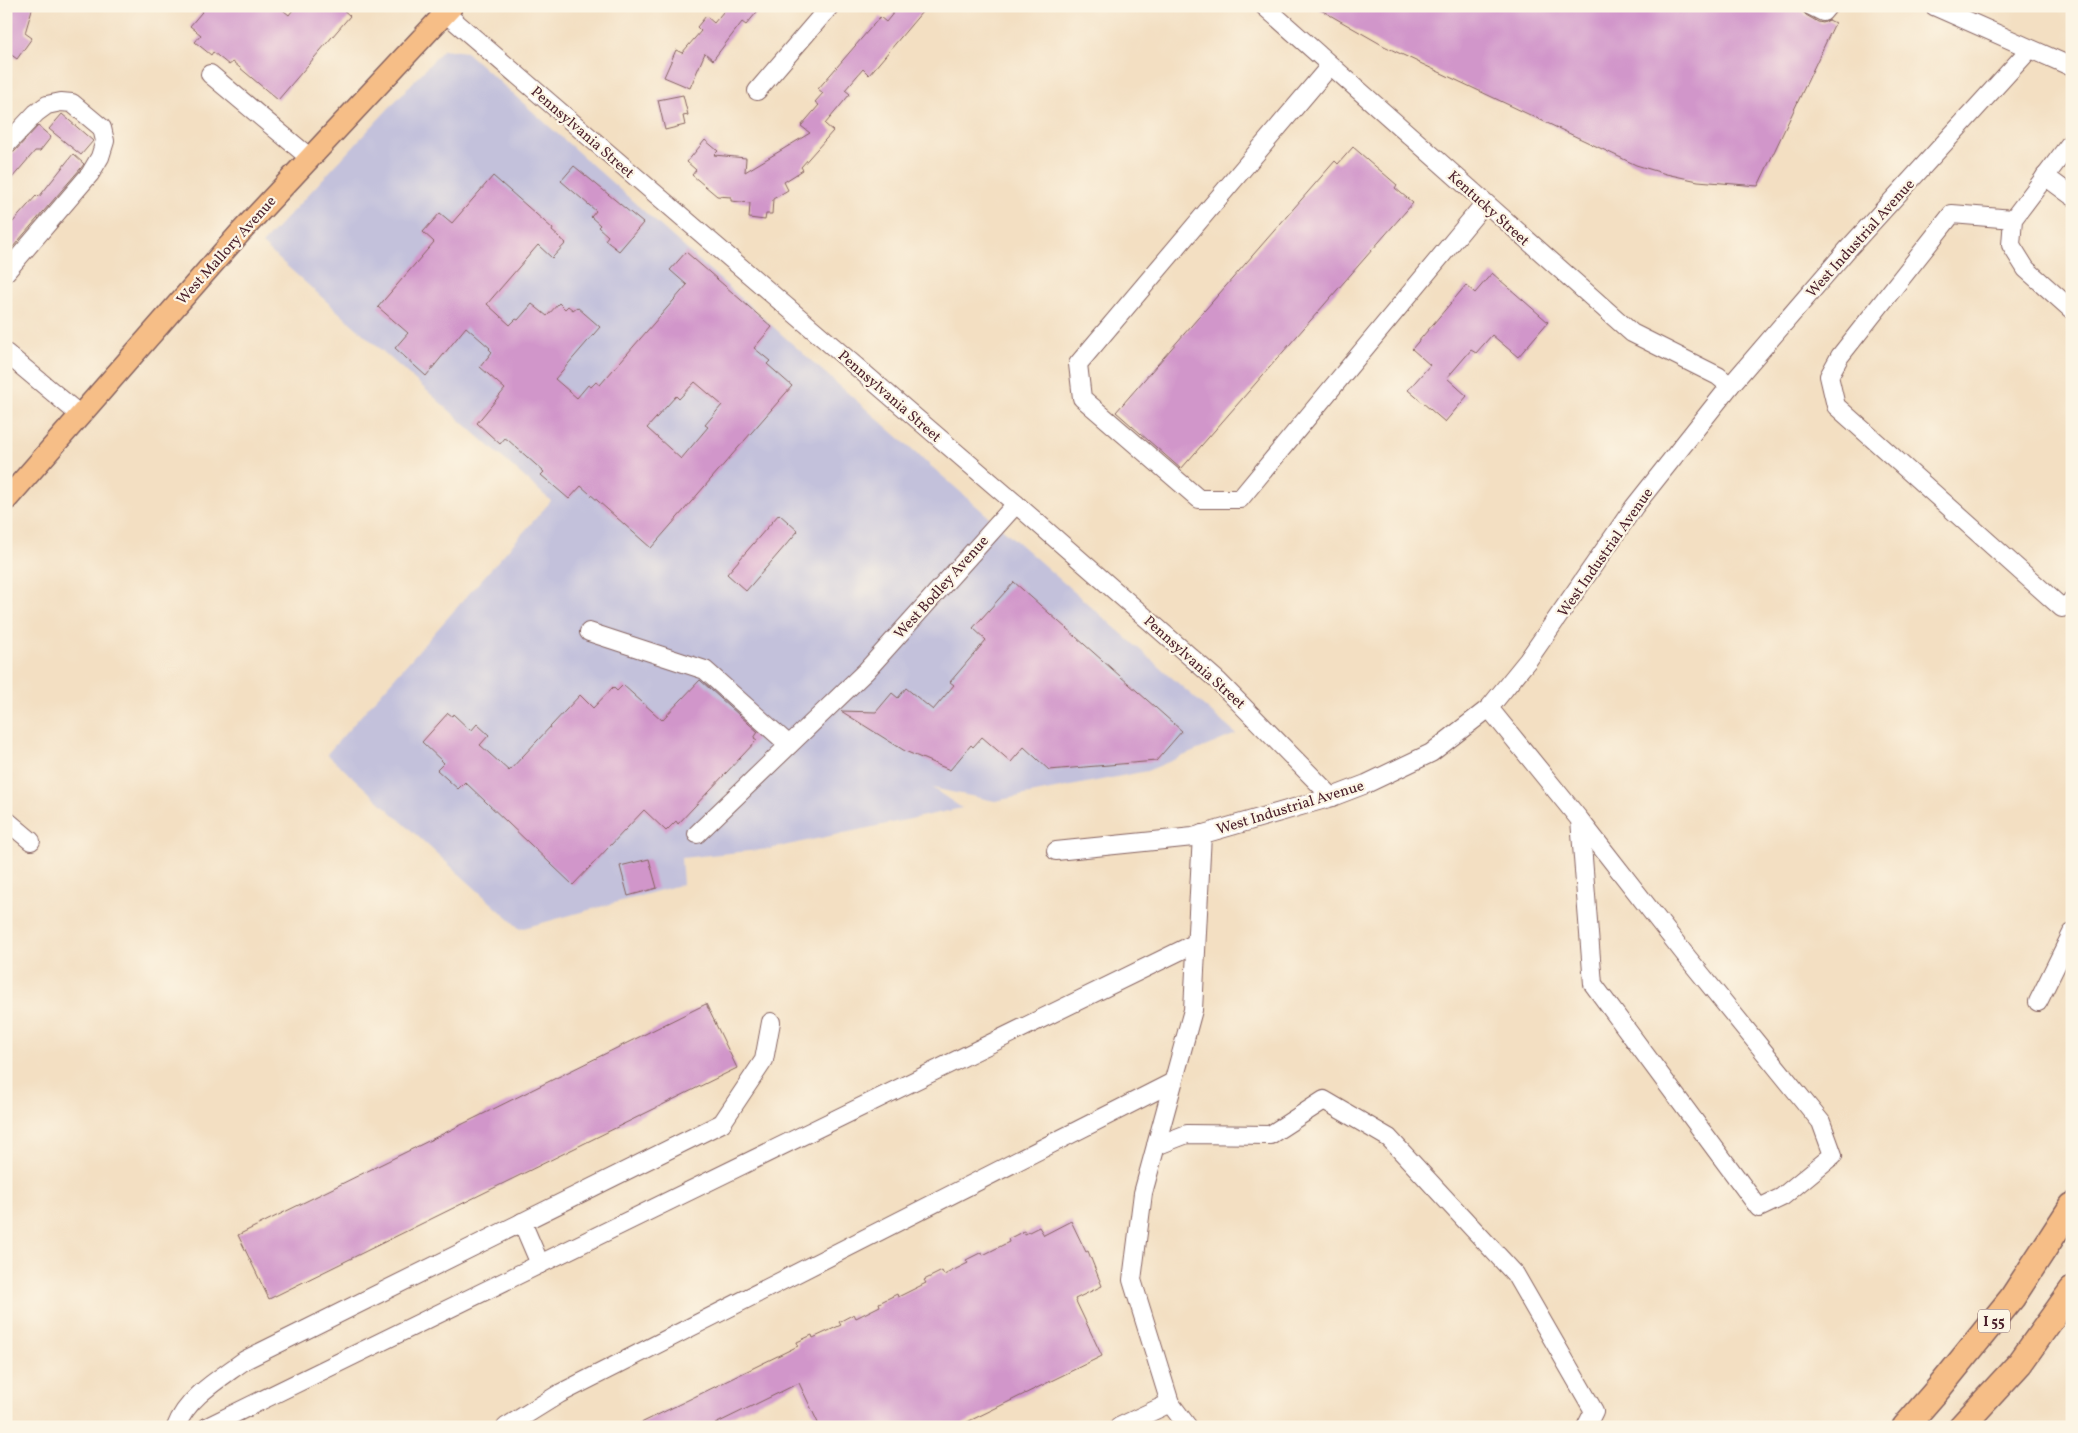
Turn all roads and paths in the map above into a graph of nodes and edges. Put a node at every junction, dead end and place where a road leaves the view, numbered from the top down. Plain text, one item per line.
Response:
1 (830, 6) edge
2 (1264, 6) edge
3 (1811, 6) edge
4 (1828, 6) edge
5 (1934, 6) edge
6 (445, 9) edge
7 (2030, 49) junction
8 (1330, 66) junction
9 (2072, 67) edge
10 (210, 74) dead end
11 (756, 91) dead end
12 (2072, 141) edge
13 (6, 145) edge
14 (310, 158) junction
15 (2045, 176) junction
16 (2072, 196) edge
17 (1484, 204) junction
18 (2013, 219) junction
19 (6, 272) edge
20 (2072, 310) edge
21 (6, 353) edge
22 (1730, 386) junction
23 (80, 415) junction
24 (6, 500) edge
25 (1016, 504) junction
26 (2072, 601) edge
27 (589, 632) dead end
28 (1489, 708) junction
29 (789, 745) junction
30 (1332, 796) junction
31 (6, 820) edge
32 (1580, 820) junction
33 (697, 834) dead end
34 (1202, 834) junction
35 (32, 841) dead end
36 (1056, 851) dead end
37 (2072, 933) edge
38 (1196, 943) junction
39 (2038, 1002) dead end
40 (771, 1022) dead end
41 (1173, 1082) junction
42 (1156, 1146) junction
43 (2072, 1206) edge
44 (522, 1222) junction
45 (540, 1264) junction
46 (2072, 1290) edge
47 (1170, 1403) junction
48 (176, 1427) edge
49 (207, 1427) edge
50 (506, 1427) edge
51 (1119, 1427) edge
52 (1188, 1427) edge
53 (1586, 1427) edge
54 (1905, 1427) edge
55 (1961, 1427) edge

1 - 11 street
2 - 8 street, Kentucky Street
3 - 4 street
5 - 7 street
6 - 14 main road, West Mallory Avenue
6 - 25 street, Pennsylvania Street
7 - 9 street
7 - 22 street, West Industrial Avenue
8 - 17 street, Kentucky Street
8 - 17 street
10 - 14 street
12 - 15 street
13 - 19 street
14 - 23 main road, West Mallory Avenue
15 - 16 street
15 - 18 street
17 - 22 street, Kentucky Street
18 - 20 street
18 - 26 street
21 - 23 street
22 - 28 street, West Industrial Avenue
23 - 24 main road, West Mallory Avenue
25 - 29 street, West Bodley Avenue
25 - 30 street, Pennsylvania Street
27 - 29 street
28 - 30 street, West Industrial Avenue
28 - 32 street
29 - 33 street, West Bodley Avenue
30 - 34 street, West Industrial Avenue
31 - 35 street
32 - 32 street
34 - 36 street, West Industrial Avenue
34 - 38 street
37 - 39 street
38 - 41 street
38 - 45 street
40 - 44 street
41 - 42 street
41 - 50 street
42 - 47 street
42 - 53 street
43 - 54 highway, I 55
44 - 45 street
44 - 48 street
45 - 49 street
46 - 55 highway
47 - 51 street
47 - 52 street

